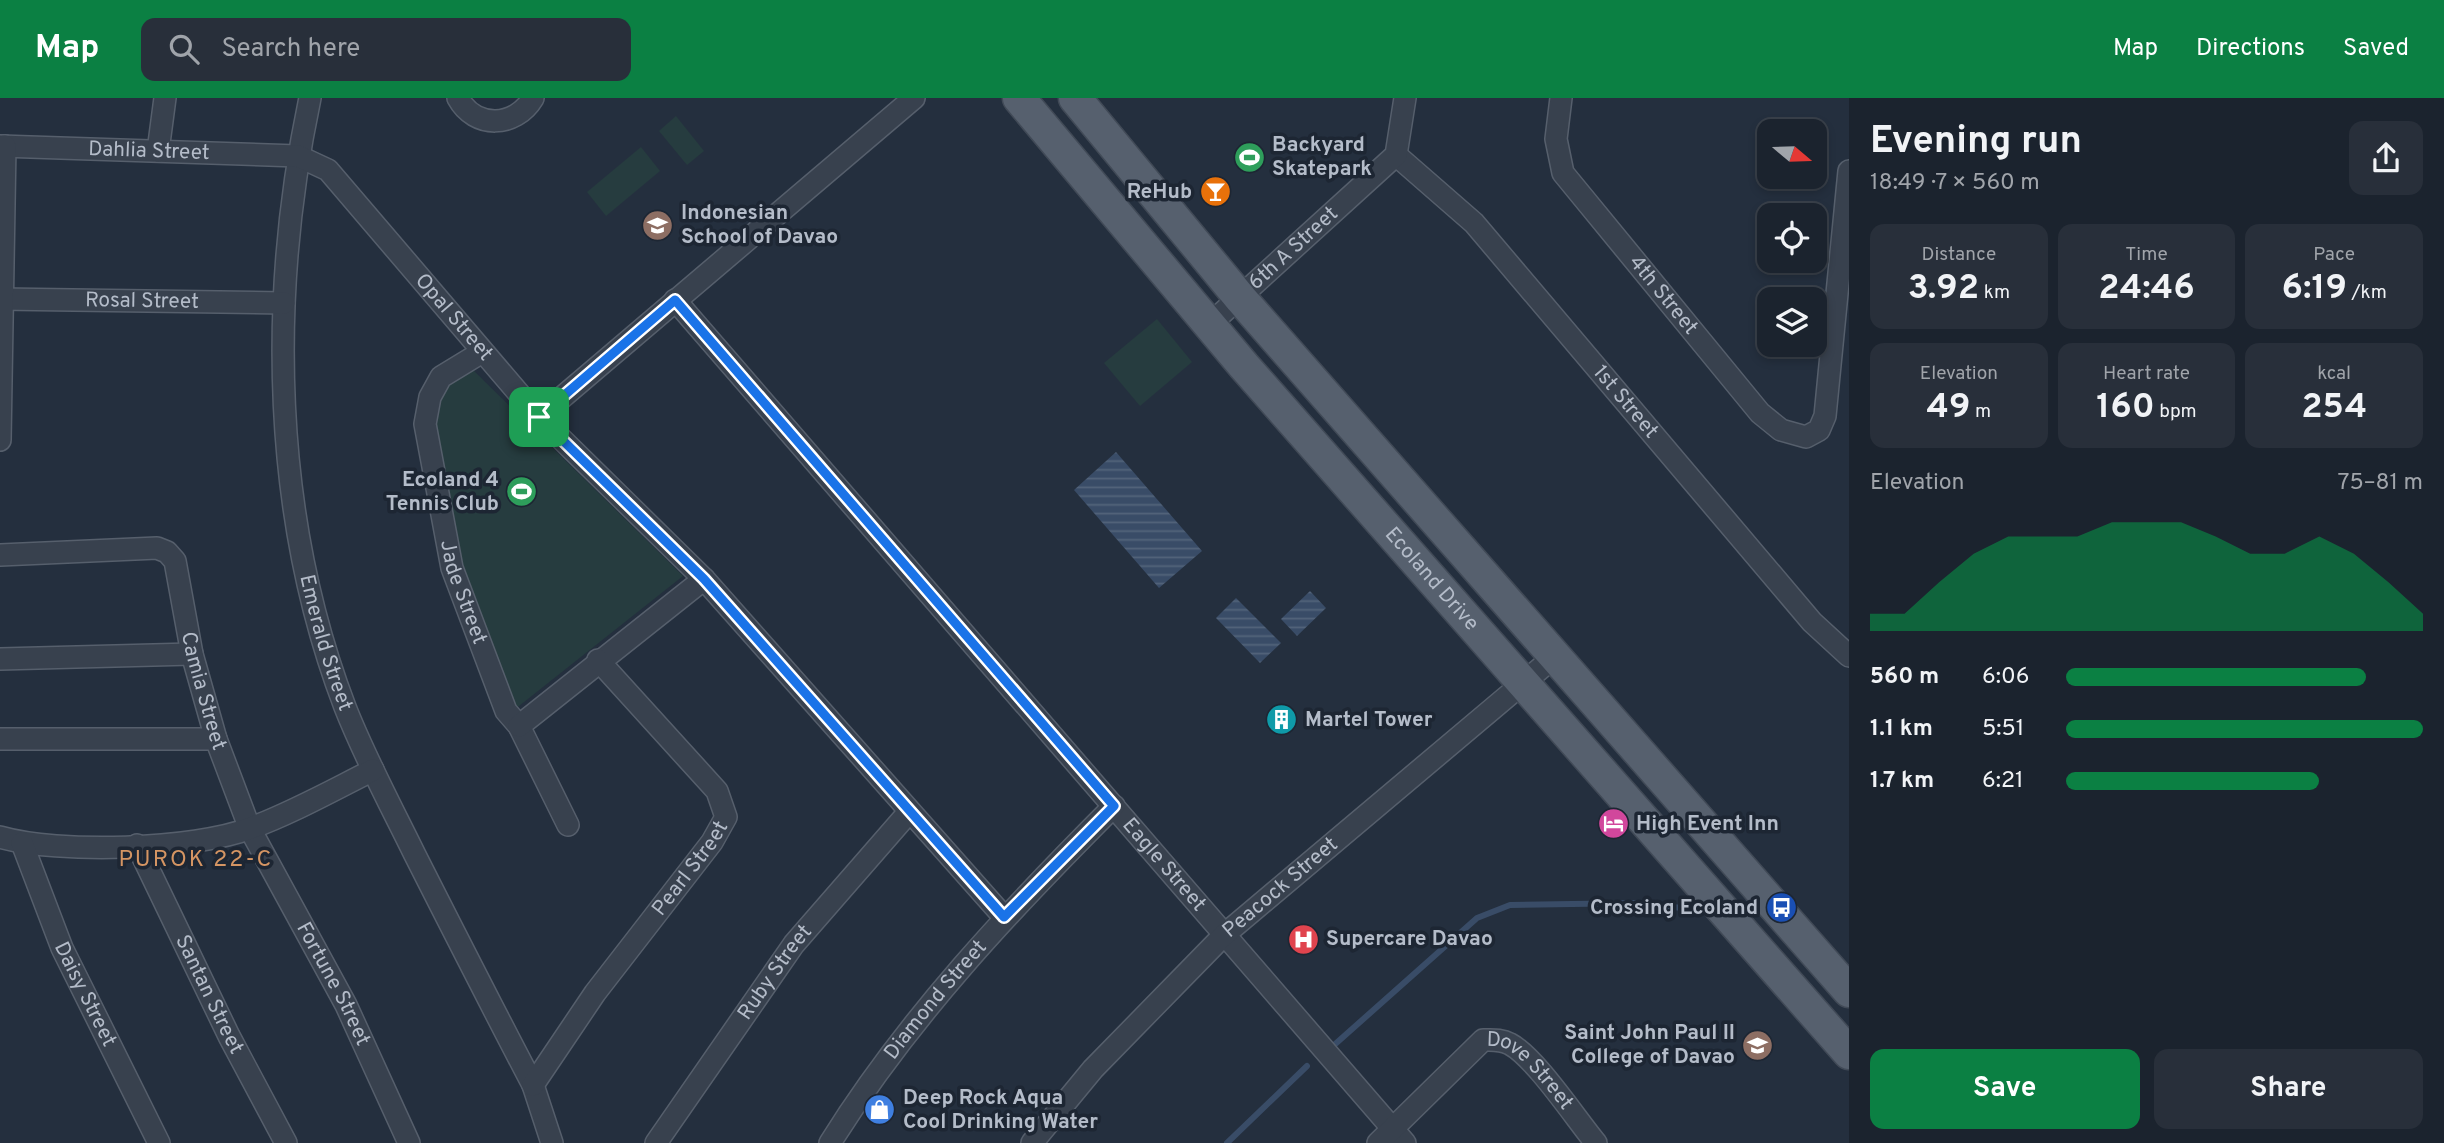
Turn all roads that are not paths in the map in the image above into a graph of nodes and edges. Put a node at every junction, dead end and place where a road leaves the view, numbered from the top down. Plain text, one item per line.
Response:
1 (165, 98) edge
2 (310, 98) edge
3 (458, 98) edge
4 (533, 98) edge
5 (914, 98) edge
6 (1019, 98) edge
7 (1075, 98) edge
8 (1405, 98) edge
9 (1561, 98) edge
10 (2, 146) edge
11 (158, 151) junction
12 (1396, 155) junction
13 (298, 156) junction
14 (1849, 171) edge
15 (1, 299) edge
16 (1241, 299) junction
17 (675, 300) junction
18 (284, 303) junction
19 (1209, 325) junction
20 (482, 352) junction
21 (539, 417) junction
22 (0, 440) edge
23 (0, 555) edge
24 (704, 579) junction
25 (192, 654) junction
26 (1849, 656) edge
27 (1554, 657) junction
28 (0, 659) edge
29 (598, 660) junction
30 (1522, 683) junction
31 (519, 726) junction
32 (0, 739) edge
33 (216, 739) junction
34 (373, 771) junction
35 (1114, 806) junction
36 (909, 812) junction
37 (568, 825) dead end
38 (250, 829) junction
39 (0, 837) edge
40 (22, 843) junction
41 (136, 845) junction
42 (1004, 917) junction
43 (1224, 935) junction
44 (1849, 991) edge
45 (1849, 1053) edge
46 (533, 1085) junction
47 (1399, 1135) edge
48 (159, 1143) edge
49 (286, 1143) edge
50 (409, 1143) edge
51 (552, 1143) edge
52 (656, 1143) edge
53 (830, 1143) edge
54 (1032, 1143) edge
55 (1378, 1143) edge
56 (1596, 1143) edge

1 - 11 street
2 - 13 street, Emerald Street
3 - 4 street
5 - 17 street
6 - 19 main road, Ecoland Drive
7 - 16 main road, Ecoland Drive
8 - 12 street
9 - 14 street, 4th Street
10 - 11 street, Dahlia Street
10 - 15 street
11 - 13 street, Dahlia Street
12 - 16 street, 6th A Street
12 - 26 street, 1st Street
13 - 18 street, Emerald Street
13 - 20 street, Opal Street
15 - 18 street, Rosal Street
15 - 22 street
16 - 19 street, 6th A Street
16 - 27 main road, Ecoland Drive
17 - 21 street
17 - 35 street, Eagle Street
18 - 34 street, Emerald Street
19 - 30 main road, Ecoland Drive
20 - 21 street, Opal Street
20 - 31 street, Jade Street
21 - 24 street, Opal Street
23 - 25 street, Camia Street
24 - 29 street
24 - 36 street, Opal Street
25 - 28 street
25 - 33 street, Camia Street
27 - 30 street, Peacock Street
27 - 44 main road, Ecoland Drive
29 - 31 street
29 - 46 street, Pearl Street
30 - 43 street, Peacock Street
30 - 45 main road, Ecoland Drive
31 - 37 street, Jade Street
32 - 33 street
33 - 38 street, Camia Street
34 - 38 street
34 - 46 street, Emerald Street
35 - 42 street, Diamond Street
35 - 43 street, Eagle Street
36 - 42 street, Opal Street
36 - 52 street, Ruby Street
38 - 41 street
38 - 50 street, Fortune Street
39 - 40 street
40 - 41 street
40 - 48 street, Daisy Street
41 - 49 street, Santan Street
42 - 53 street, Diamond Street
43 - 47 street, Eagle Street
43 - 54 street, Peacock Street
46 - 51 street, Emerald Street
47 - 55 street, Dove Street
47 - 56 street, Dove Street

